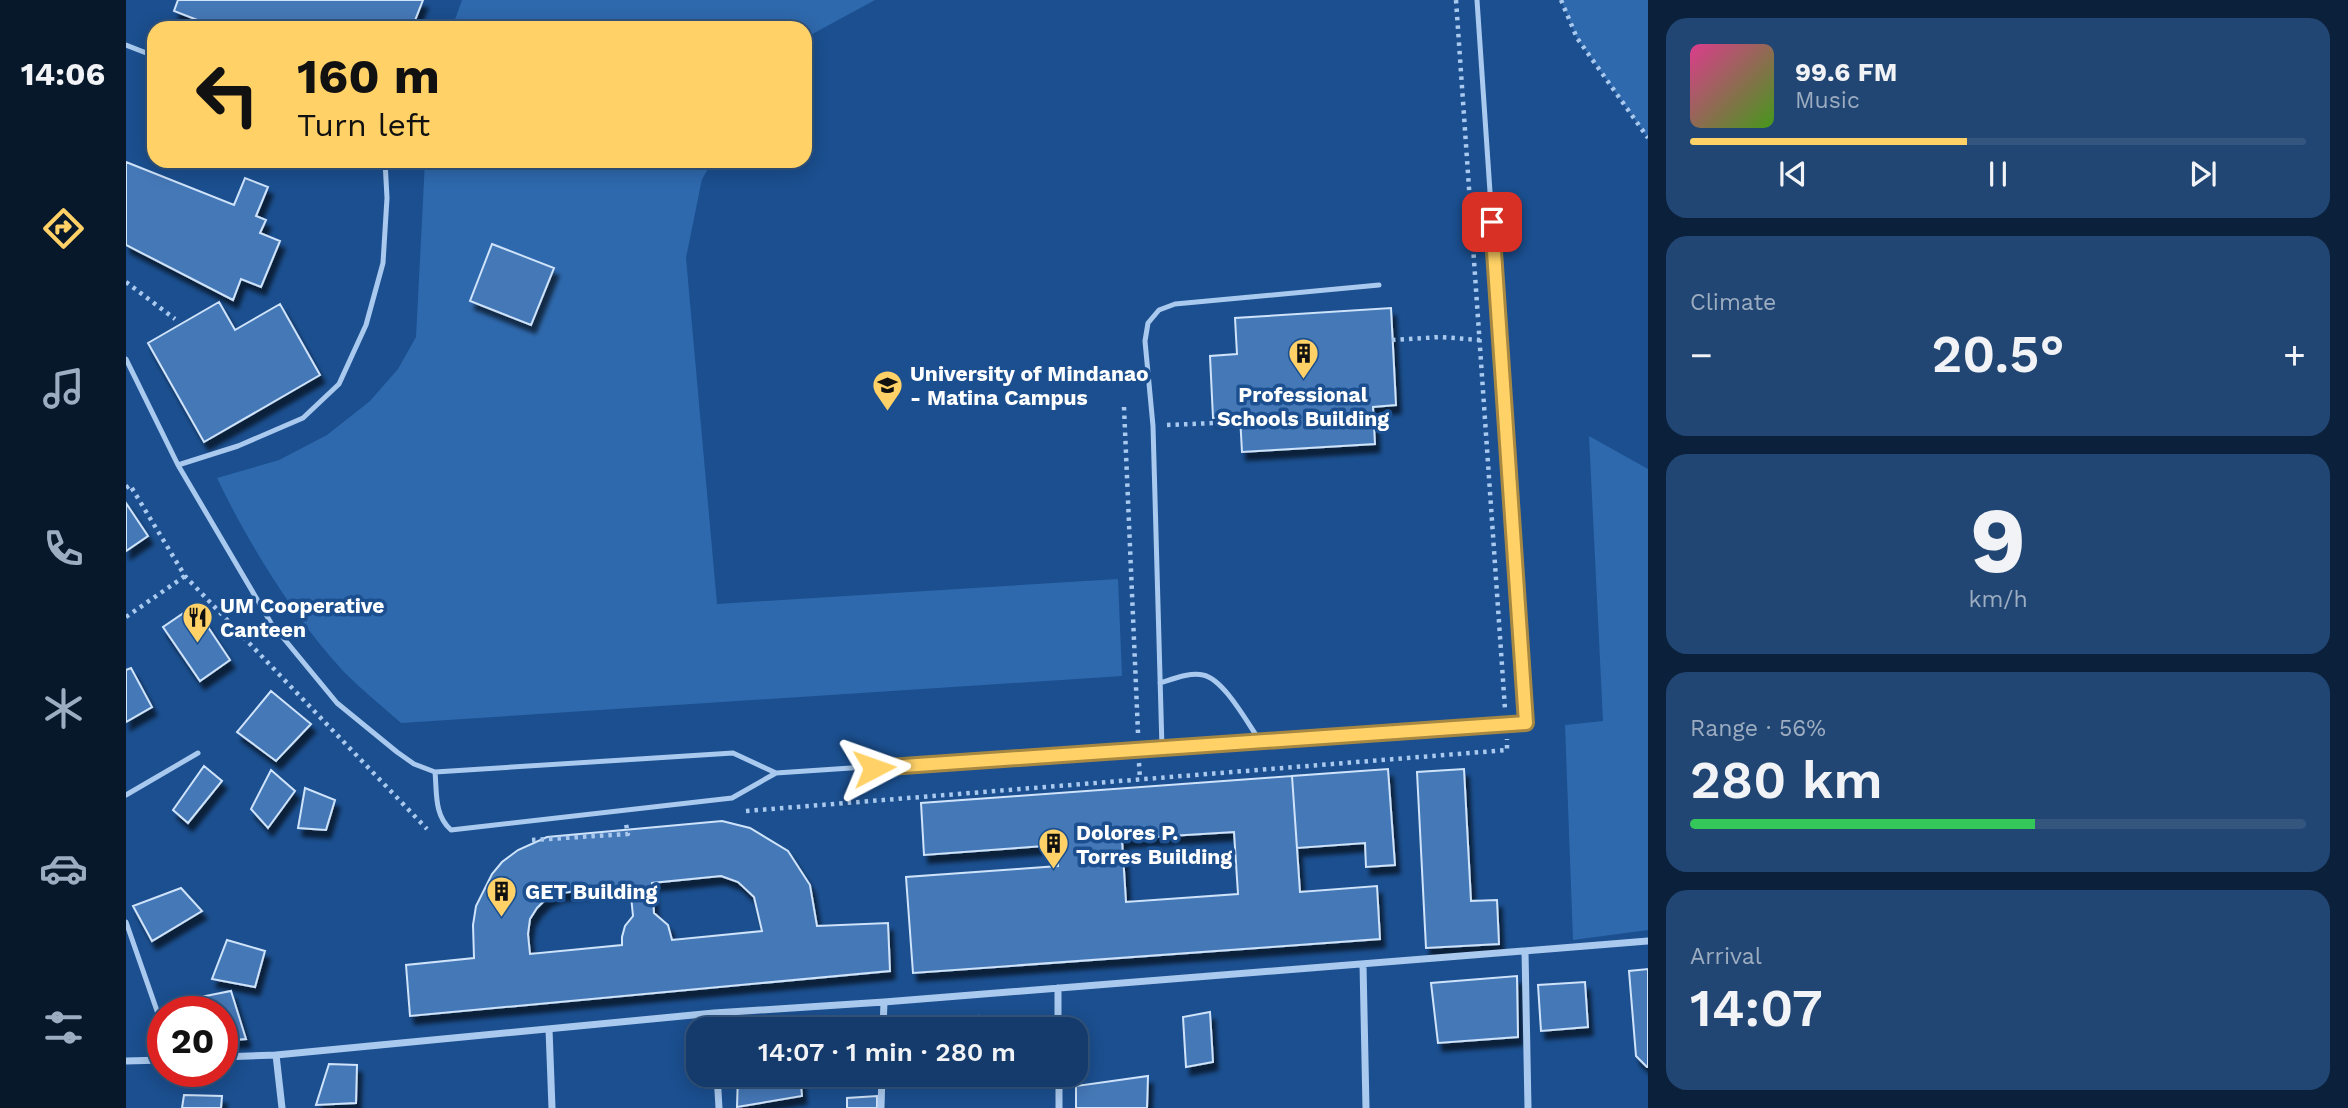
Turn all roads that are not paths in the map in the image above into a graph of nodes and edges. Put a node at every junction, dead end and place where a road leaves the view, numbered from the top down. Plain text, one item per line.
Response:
1 (1477, 0) edge
2 (126, 45) edge
3 (147, 53) edge
4 (385, 168) edge
5 (1379, 285) dead end
6 (126, 359) edge
7 (178, 465) junction
8 (1160, 683) junction
9 (1260, 741) junction
10 (1162, 748) junction
11 (198, 753) dead end
12 (435, 772) junction
13 (776, 774) junction
14 (126, 795) edge
15 (126, 922) edge
16 (1648, 941) edge
17 (1525, 951) junction
18 (1363, 964) junction
19 (1058, 988) junction
20 (152, 996) edge
21 (884, 1002) junction
22 (714, 1013) junction
23 (714, 1017) edge
24 (883, 1017) edge
25 (1058, 1017) edge
26 (549, 1029) junction
27 (276, 1055) junction
28 (238, 1056) edge
29 (147, 1060) edge
30 (126, 1061) edge
31 (718, 1087) edge
32 (882, 1087) edge
33 (1059, 1087) edge
34 (282, 1108) edge
35 (552, 1108) edge
36 (719, 1108) edge
37 (881, 1108) edge
38 (1059, 1108) edge
39 (1366, 1108) edge
40 (1528, 1108) edge

1 - 9 lane
2 - 3 lane
4 - 7 lane
5 - 8 lane
6 - 7 lane
7 - 12 lane
8 - 9 lane
8 - 10 lane
9 - 10 lane
10 - 13 lane
11 - 14 lane
12 - 13 lane
12 - 13 lane
15 - 20 lane
16 - 17 street
17 - 18 street
17 - 40 street
18 - 19 street
18 - 39 street
19 - 21 street
19 - 25 street
21 - 22 street
21 - 24 street
22 - 23 street
22 - 26 street
26 - 27 street
26 - 35 street
27 - 28 street
27 - 34 street
29 - 30 street
31 - 36 street
32 - 37 street
33 - 38 street

